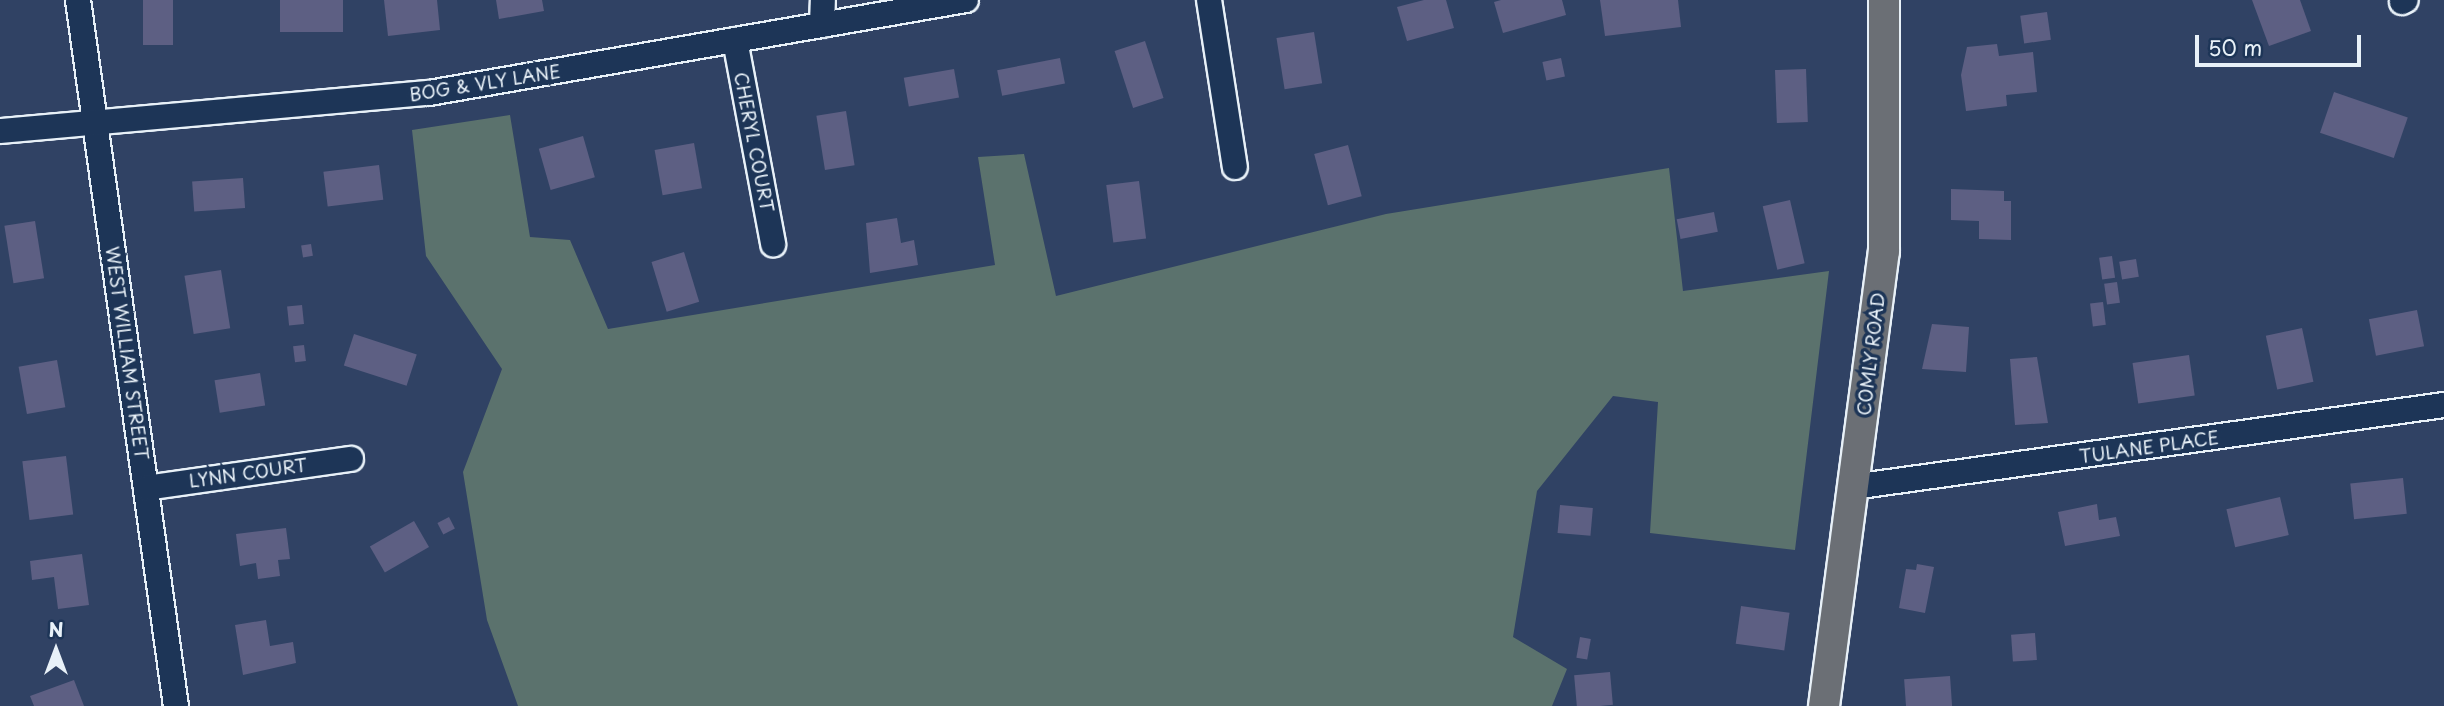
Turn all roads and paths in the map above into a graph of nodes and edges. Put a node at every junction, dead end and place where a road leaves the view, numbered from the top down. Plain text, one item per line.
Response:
1 (78, 0) edge
2 (823, 0) edge
3 (966, 0) edge
4 (1209, 0) edge
5 (1884, 0) edge
6 (822, 25) junction
7 (735, 40) junction
8 (95, 124) junction
9 (0, 131) edge
10 (1235, 167) dead end
11 (773, 244) dead end
12 (2444, 405) edge
13 (351, 458) dead end
14 (1853, 487) junction
15 (146, 488) junction
16 (176, 706) edge
17 (1824, 706) edge

1 - 8 street, WEST WILLIAM STREET
2 - 6 street
3 - 6 street, BOG & VLY LANE
4 - 10 street
5 - 14 main road, COMLY ROAD
6 - 7 street, BOG & VLY LANE
7 - 8 street, BOG & VLY LANE
7 - 11 street, CHERYL COURT
8 - 9 street, BOG & VLY LANE
8 - 15 street, WEST WILLIAM STREET
12 - 14 street, TULANE PLACE
13 - 15 street, LYNN COURT
14 - 17 main road, COMLY ROAD
15 - 16 street, WEST WILLIAM STREET

